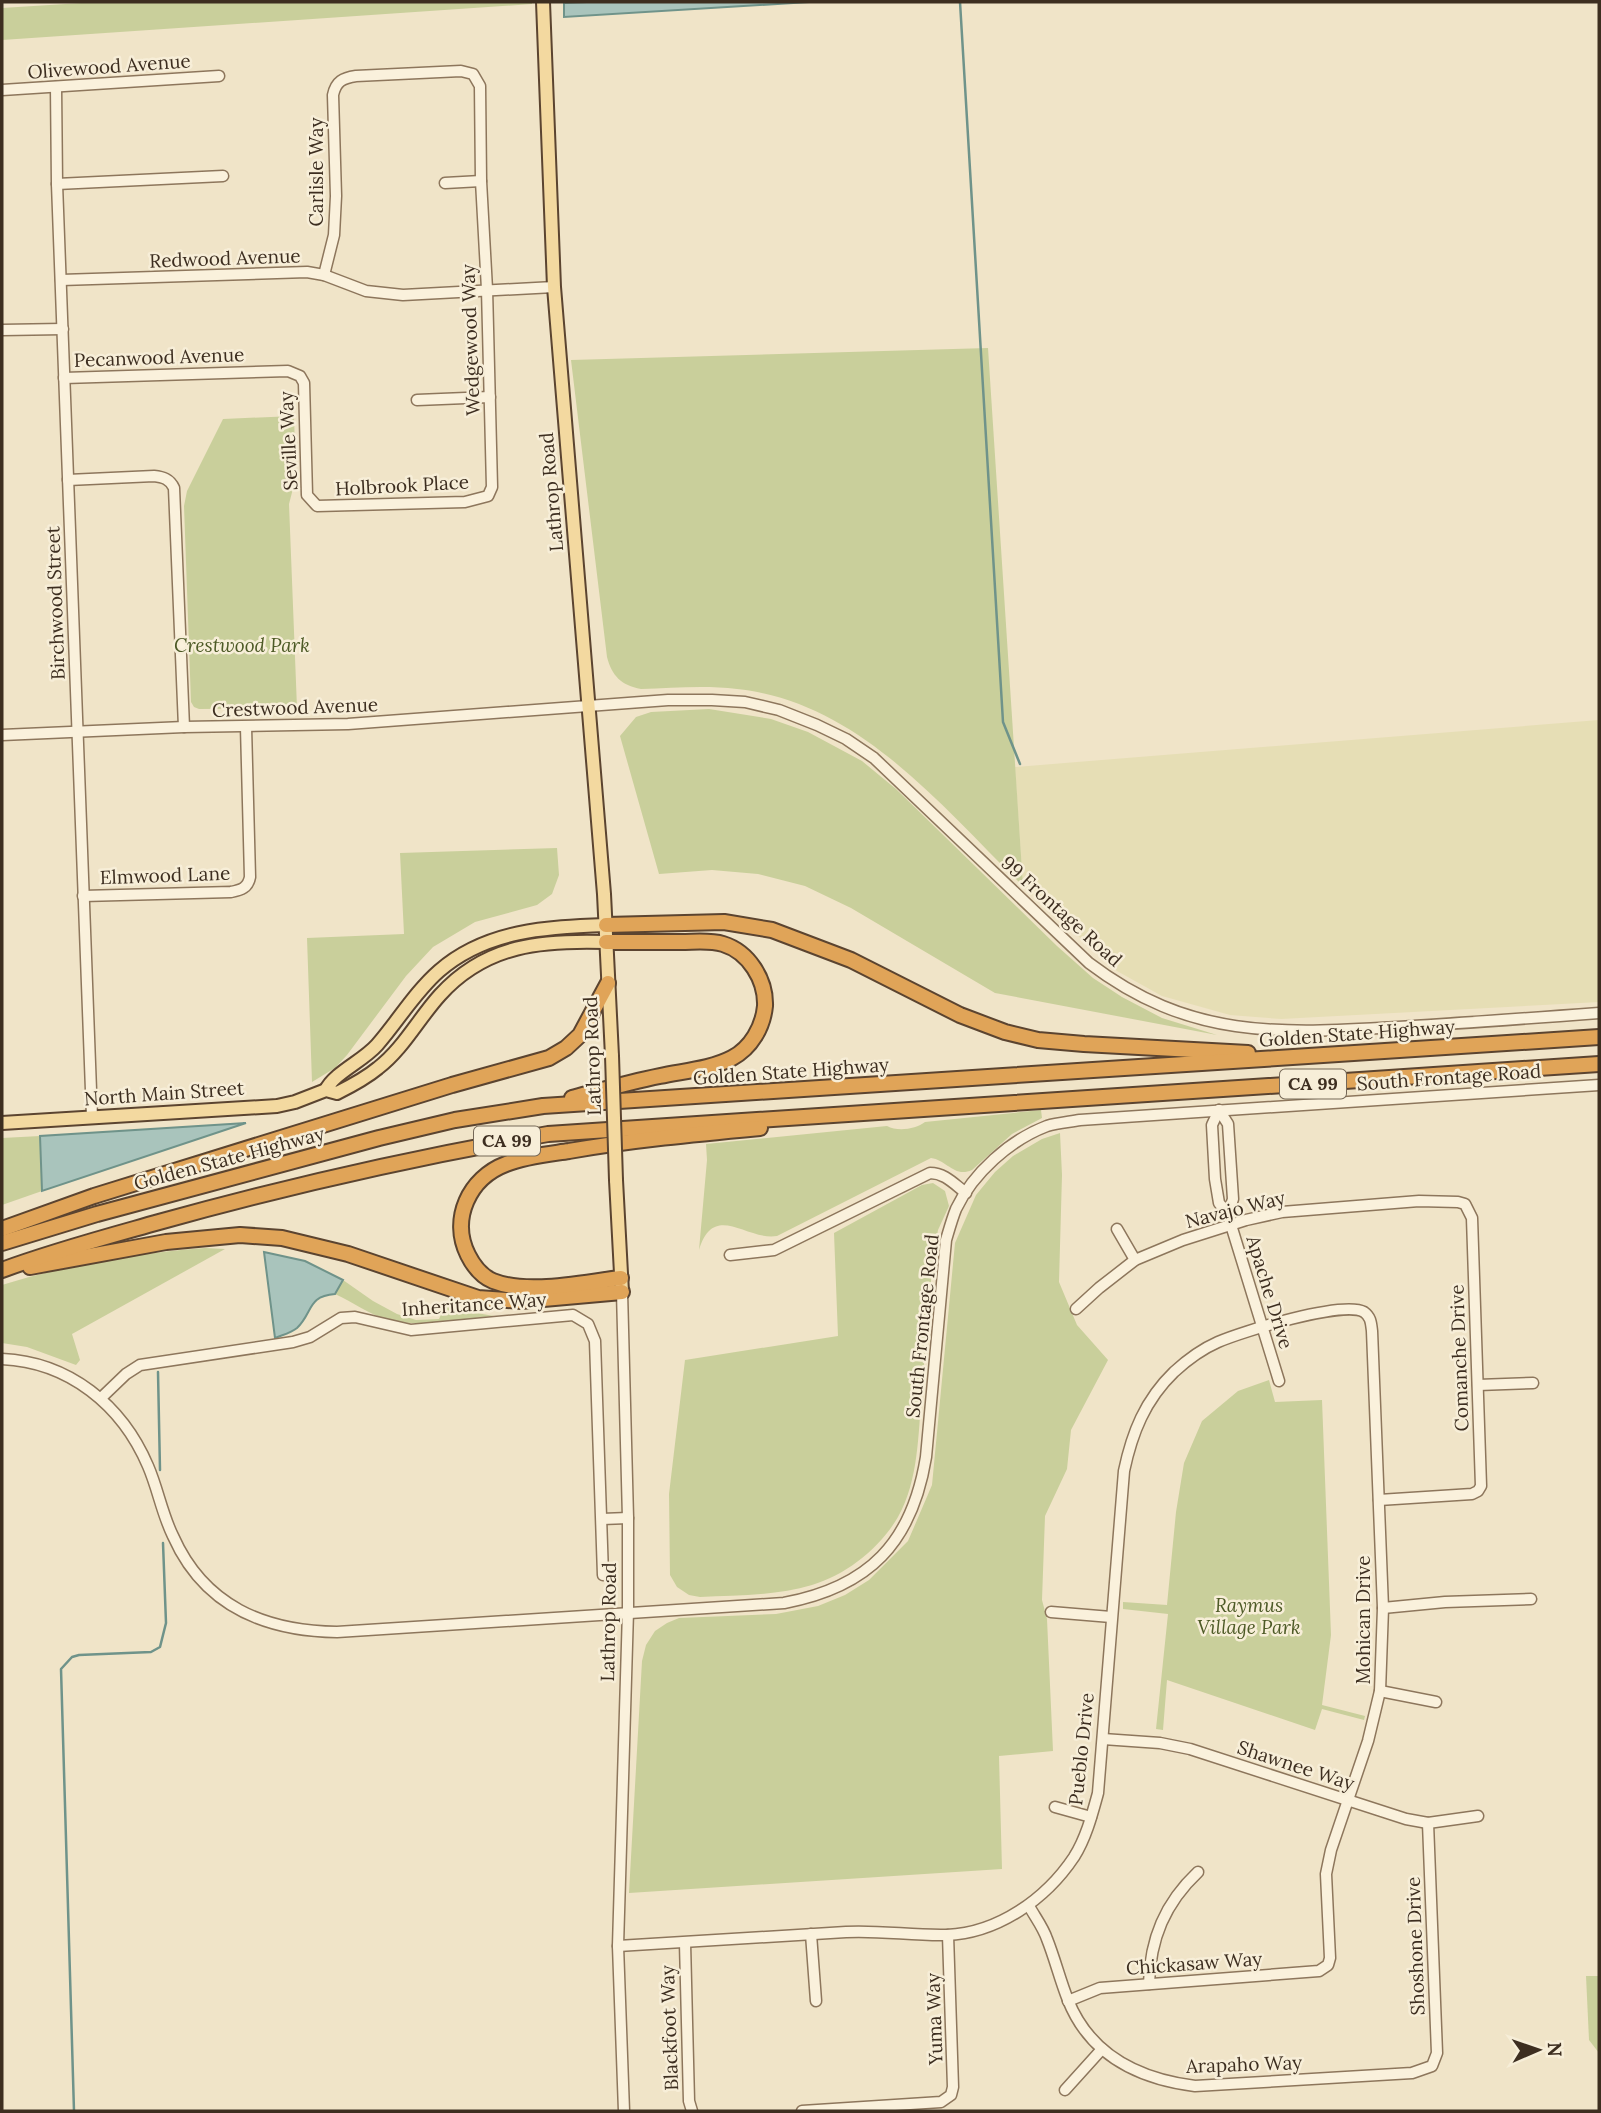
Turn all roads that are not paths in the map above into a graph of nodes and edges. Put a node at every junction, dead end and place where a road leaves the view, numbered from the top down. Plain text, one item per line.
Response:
1 (543, 2) edge
2 (451, 72) joint
3 (219, 76) dead end
4 (56, 87) junction
5 (2, 90) edge
6 (223, 176) dead end
7 (481, 181) junction
8 (445, 183) dead end
9 (57, 184) junction
10 (324, 275) junction
11 (61, 280) junction
12 (554, 287) junction
13 (487, 289) junction
14 (63, 329) junction
15 (2, 330) edge
16 (254, 372) joint
17 (64, 378) junction
18 (490, 397) junction
19 (417, 400) dead end
20 (68, 480) junction
21 (488, 496) joint
22 (317, 506) joint
23 (589, 706) junction
24 (184, 727) junction
25 (246, 727) junction
26 (77, 732) junction
27 (2, 735) edge
28 (83, 896) junction
29 (606, 925) junction
30 (606, 942) junction
31 (608, 983) junction
32 (1599, 1013) edge
33 (1599, 1037) edge
34 (1287, 1057) junction
35 (1599, 1065) edge
36 (1599, 1085) edge
37 (326, 1090) junction
38 (1028, 1104) junction
39 (543, 1106) junction
40 (1219, 1110) junction
41 (92, 1117) junction
42 (2, 1123) edge
43 (966, 1193) junction
44 (1465, 1204) joint
45 (1230, 1219) junction
46 (2, 1229) edge
47 (1117, 1229) dead end
48 (2, 1243) edge
49 (730, 1255) dead end
50 (1135, 1260) junction
51 (2, 1271) edge
52 (621, 1285) junction
53 (1076, 1309) dead end
54 (1359, 1310) joint
55 (1262, 1327) junction
56 (2, 1359) edge
57 (1279, 1381) dead end
58 (1533, 1383) dead end
59 (1478, 1385) junction
60 (101, 1398) junction
61 (1379, 1500) junction
62 (628, 1518) junction
63 (601, 1519) junction
64 (603, 1575) dead end
65 (1531, 1599) dead end
66 (1382, 1608) junction
67 (628, 1611) junction
68 (1051, 1612) dead end
69 (1111, 1617) junction
70 (1381, 1691) junction
71 (1436, 1702) dead end
72 (1103, 1739) junction
73 (1349, 1800) junction
74 (1055, 1807) dead end
75 (1478, 1816) dead end
76 (1091, 1817) junction
77 (1428, 1823) junction
78 (1198, 1872) dead end
79 (1029, 1906) junction
80 (811, 1934) junction
81 (948, 1935) junction
82 (685, 1943) junction
83 (618, 1946) junction
84 (1324, 1969) joint
85 (1149, 1984) junction
86 (816, 2001) dead end
87 (1068, 2001) junction
88 (1102, 2049) junction
89 (1432, 2066) joint
90 (1065, 2090) dead end
91 (624, 2111) edge
92 (692, 2111) edge
93 (802, 2111) edge

1 - 12 main road, Lathrop Road
2 - 7 street, Wedgewood Way
2 - 10 street, Carlisle Way
3 - 4 street, Olivewood Avenue
4 - 5 street, Olivewood Avenue
4 - 9 street, Birchwood Street
6 - 9 street
7 - 8 street
7 - 13 street, Wedgewood Way
9 - 11 street, Birchwood Street
10 - 11 street, Redwood Avenue
10 - 13 street, Redwood Avenue
11 - 14 street, Birchwood Street
12 - 13 street, Redwood Avenue
12 - 23 main road, Lathrop Road
13 - 18 street, Wedgewood Way
14 - 15 street
14 - 17 street, Birchwood Street
16 - 17 street, Pecanwood Avenue
16 - 22 street, Seville Way
17 - 20 street, Birchwood Street
18 - 19 street
18 - 21 street, Wedgewood Way
20 - 24 street
20 - 26 street, Birchwood Street
21 - 22 street, Holbrook Place
23 - 25 street, Crestwood Avenue
23 - 29 main road, Lathrop Road
23 - 32 street, 99 Frontage Road
24 - 25 street, Crestwood Avenue
24 - 26 street, Crestwood Avenue
25 - 28 street, Elmwood Lane
26 - 27 street, Crestwood Avenue
26 - 28 street, Birchwood Street
28 - 41 street, Birchwood Street
29 - 30 main road, Lathrop Road
29 - 34 highway
29 - 37 main road, North Main Street
30 - 31 main road, Lathrop Road
30 - 37 main road, North Main Street
30 - 39 highway
31 - 46 highway
31 - 52 main road, Lathrop Road, bridge
33 - 34 highway, Golden State Highway / CA 99
34 - 39 highway, Golden State Highway / CA 99
35 - 38 highway, CA 99
36 - 40 street, South Frontage Road
37 - 41 main road, North Main Street
38 - 51 highway, CA 99
38 - 52 highway
39 - 48 highway, Golden State Highway / CA 99
40 - 43 street, South Frontage Road
40 - 45 street, Apache Drive
40 - 45 street, Apache Drive
41 - 42 main road, North Main Street
43 - 49 street
43 - 67 street, South Frontage Road
44 - 45 street, Navajo Way
44 - 59 street, Comanche Drive
45 - 50 street, Navajo Way
45 - 55 street, Apache Drive
47 - 50 street
50 - 53 street, Navajo Way
51 - 52 highway
52 - 62 street, Lathrop Road
54 - 55 street, Pueblo Drive
54 - 61 street, Mohican Drive
55 - 57 street, Apache Drive
55 - 69 street, Pueblo Drive
56 - 60 street, South Frontage Road
58 - 59 street
59 - 61 street, Comanche Drive
60 - 63 street, Inheritance Way
60 - 67 street, South Frontage Road
61 - 66 street, Mohican Drive
62 - 63 street
62 - 67 street, Lathrop Road
63 - 64 street, Inheritance Way
65 - 66 street
66 - 70 street, Mohican Drive
67 - 83 street, Lathrop Road
68 - 69 street
69 - 72 street, Pueblo Drive
70 - 71 street
70 - 73 street, Mohican Drive
72 - 73 street, Shawnee Way
72 - 76 street, Pueblo Drive
73 - 77 street, Shawnee Way
73 - 84 street, Mohican Drive
74 - 76 street
75 - 77 street, Shawnee Way
76 - 79 street, Pueblo Drive
77 - 89 street, Shoshone Drive
78 - 85 street
79 - 81 street, Pueblo Drive
79 - 87 street, Arapaho Way
80 - 81 street, Pueblo Drive
80 - 82 street, Pueblo Drive
80 - 86 street
81 - 93 street, Yuma Way
82 - 83 street, Pueblo Drive
82 - 92 street, Blackfoot Way
83 - 91 street, Lathrop Road
84 - 85 street, Chickasaw Way
85 - 87 street, Chickasaw Way
87 - 88 street, Arapaho Way
88 - 89 street, Arapaho Way
88 - 90 street

